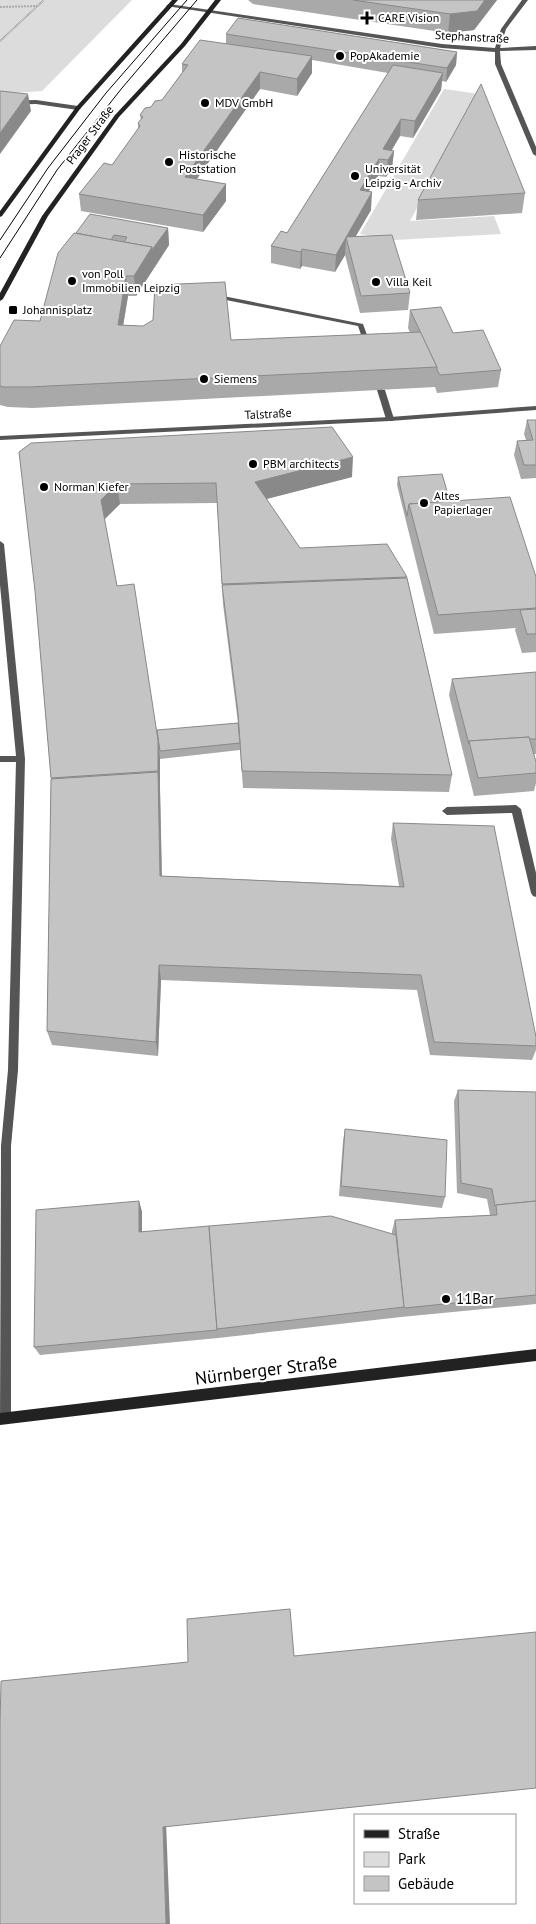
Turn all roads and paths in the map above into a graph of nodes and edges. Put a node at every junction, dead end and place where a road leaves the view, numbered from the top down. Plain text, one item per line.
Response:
1 (44, 0) edge
2 (174, 0) edge
3 (218, 0) edge
4 (525, 0) edge
5 (37, 6) junction
6 (169, 6) junction
7 (0, 7) edge
8 (209, 12) junction
9 (0, 42) edge
10 (536, 48) edge
11 (496, 50) junction
12 (0, 103) edge
13 (78, 108) junction
14 (536, 154) edge
15 (0, 215) edge
16 (205, 294) edge
17 (0, 299) edge
18 (370, 355) edge
19 (381, 390) edge
20 (536, 408) edge
21 (390, 419) junction
22 (0, 438) edge
23 (0, 544) edge
24 (0, 758) edge
25 (21, 759) junction
26 (447, 811) dead end
27 (536, 893) edge
28 (536, 1355) edge
29 (2, 1419) edge

1 - 5 path
2 - 6 main road, Prager Straße
3 - 8 main road, Prager Straße
4 - 11 street
5 - 7 path
5 - 9 path
6 - 8 street, Stephanstraße
6 - 13 main road, Prager Straße
8 - 11 street, Stephanstraße
8 - 17 main road, Prager Straße
10 - 11 street, Stephanstraße
11 - 14 street
12 - 13 street
13 - 15 main road, Prager Straße
16 - 18 street
19 - 21 street
20 - 21 street, Talstraße
21 - 22 street, Talstraße
23 - 25 street
24 - 25 street
25 - 29 street
26 - 27 street
28 - 29 main road, Nürnberger Straße

